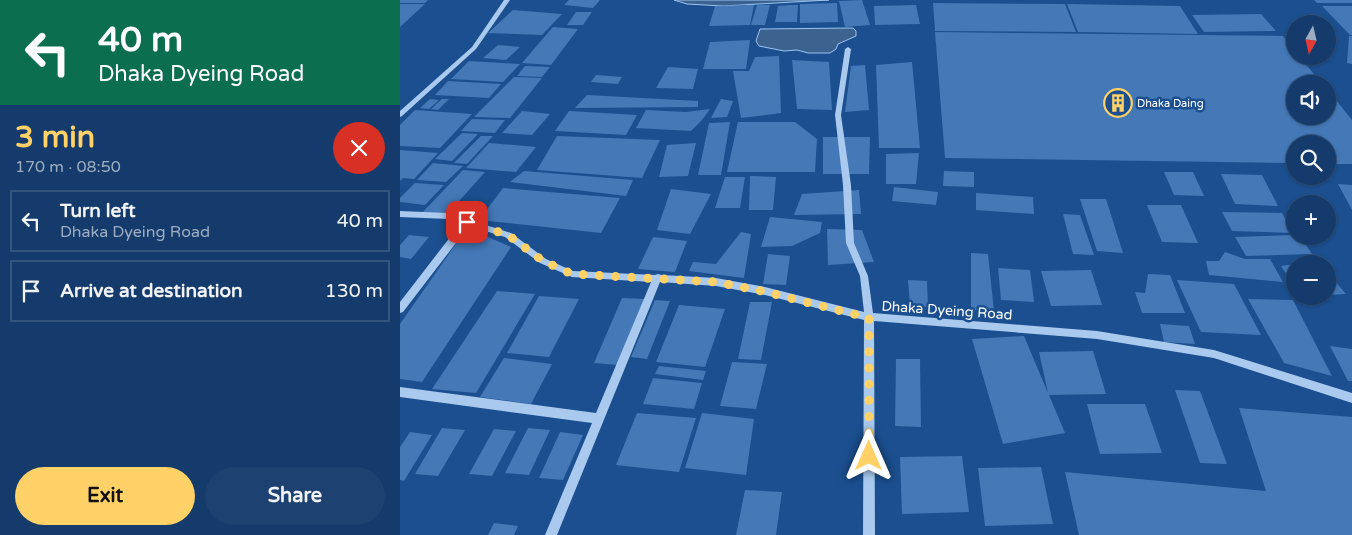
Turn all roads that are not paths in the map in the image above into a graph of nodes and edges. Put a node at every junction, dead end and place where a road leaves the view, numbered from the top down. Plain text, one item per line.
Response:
1 (508, 0) edge
2 (848, 49) dead end
3 (400, 115) edge
4 (400, 214) edge
5 (467, 222) junction
6 (658, 278) junction
7 (400, 308) edge
8 (869, 318) junction
9 (400, 392) edge
10 (1352, 398) edge
11 (600, 419) junction
12 (551, 535) edge
13 (869, 535) edge

1 - 3 street
2 - 8 street
4 - 5 street, Dhaka Dyeing Road
5 - 6 street, Dhaka Dyeing Road
5 - 7 street
6 - 8 street, Dhaka Dyeing Road
6 - 11 street
8 - 10 street, Dhaka Dyeing Road
8 - 13 street
9 - 11 street
11 - 12 street

